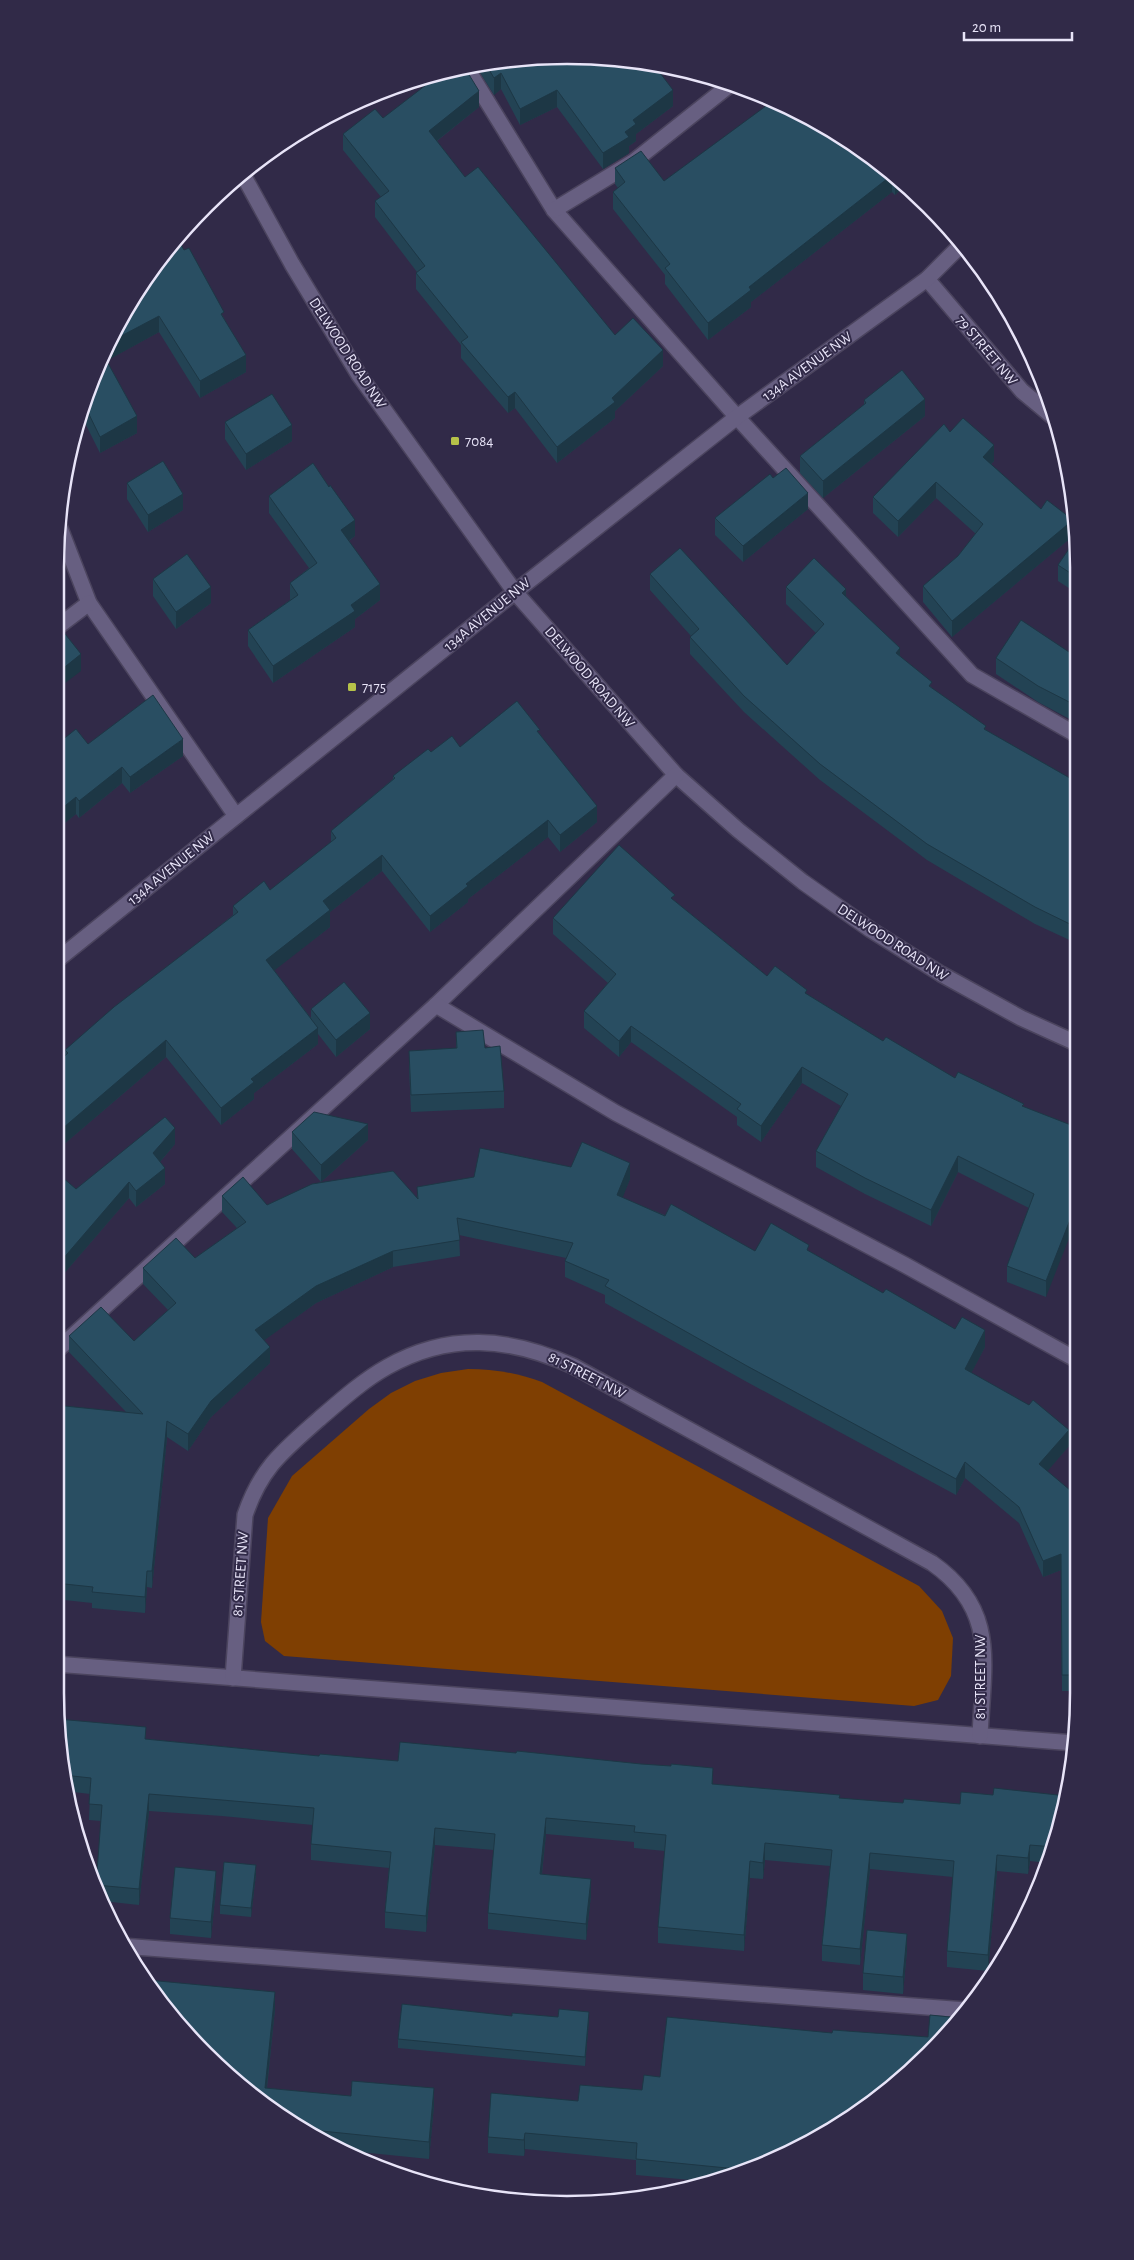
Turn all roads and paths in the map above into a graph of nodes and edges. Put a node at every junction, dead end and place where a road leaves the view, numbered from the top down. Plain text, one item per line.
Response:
1 (470, 73) edge
2 (726, 89) edge
3 (246, 180) edge
4 (554, 210) junction
5 (957, 249) edge
6 (927, 279) junction
7 (1046, 411) edge
8 (737, 417) junction
9 (65, 541) edge
10 (515, 592) junction
11 (89, 603) junction
12 (64, 622) edge
13 (1070, 731) edge
14 (676, 775) junction
15 (236, 816) junction
16 (64, 955) edge
17 (436, 1005) junction
18 (1070, 1040) edge
19 (64, 1344) edge
20 (1070, 1356) edge
21 (64, 1665) edge
22 (233, 1678) junction
23 (980, 1736) junction
24 (1068, 1742) edge
25 (132, 1947) edge
26 (958, 2009) edge

1 - 4 street
2 - 4 street
3 - 10 street, DELWOOD ROAD NW
4 - 8 street
5 - 6 street, 134A AVENUE NW
6 - 7 street, 79 STREET NW
6 - 8 street, 134A AVENUE NW
8 - 10 street, 134A AVENUE NW
8 - 13 street
9 - 11 street
10 - 14 street, DELWOOD ROAD NW
10 - 15 street, 134A AVENUE NW
11 - 12 street
11 - 15 street
14 - 17 street
14 - 18 street, DELWOOD ROAD NW
15 - 16 street, 134A AVENUE NW
17 - 19 street
17 - 20 street
21 - 22 street, 81 STREET NW
22 - 23 street, 81 STREET NW
22 - 23 street, 81 STREET NW
23 - 24 street, 81 STREET NW
25 - 26 street

